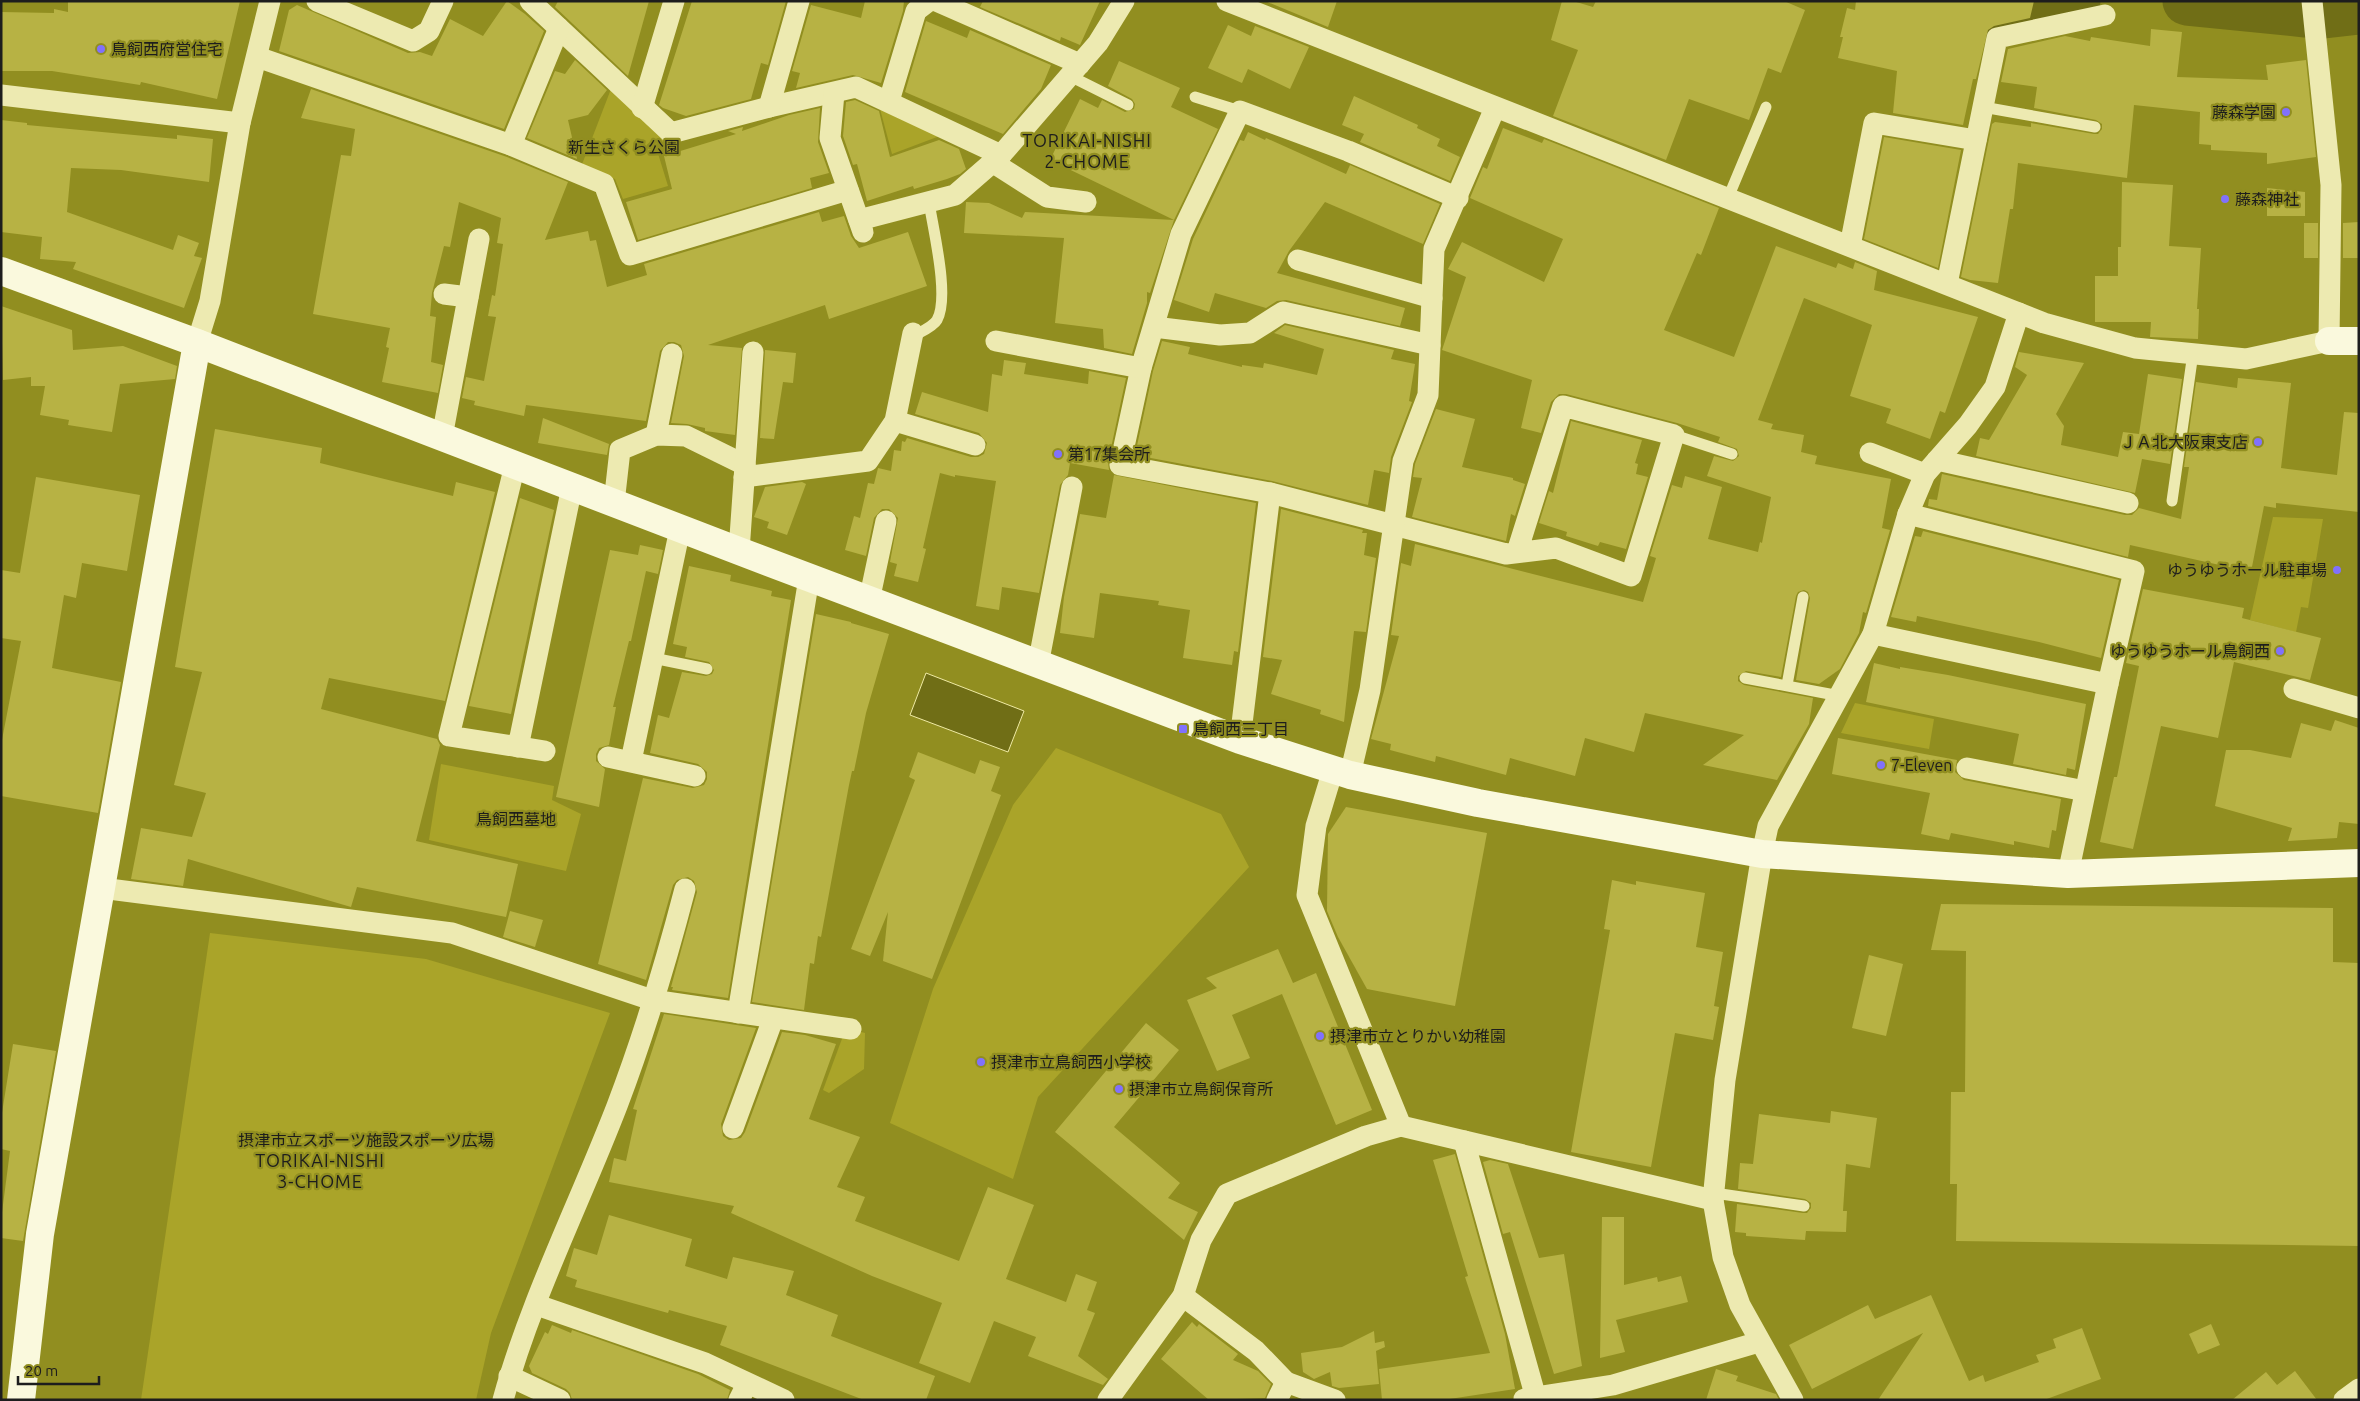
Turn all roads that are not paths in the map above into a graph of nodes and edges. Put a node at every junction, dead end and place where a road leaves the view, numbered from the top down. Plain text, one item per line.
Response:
1 (270, 1) edge
2 (317, 1) edge
3 (443, 1) edge
4 (530, 1) edge
5 (674, 1) edge
6 (799, 1) edge
7 (929, 1) edge
8 (936, 1) edge
9 (1124, 1) edge
10 (1239, 3) edge
11 (2313, 11) edge
12 (2105, 15) dead end
13 (559, 28) junction
14 (257, 57) junction
15 (1075, 70) junction
16 (834, 93) junction
17 (1, 95) edge
18 (1195, 97) dead end
19 (889, 101) junction
20 (1128, 105) dead end
21 (769, 107) junction
22 (1766, 107) dead end
23 (1983, 107) junction
24 (642, 108) junction
25 (1495, 108) junction
26 (1240, 111) junction
27 (240, 123) junction
28 (2095, 127) dead end
29 (1976, 140) junction
30 (511, 145) junction
31 (996, 159) junction
32 (848, 190) junction
33 (1458, 198) junction
34 (1728, 198) junction
35 (929, 202) junction
36 (1086, 202) dead end
37 (478, 239) dead end
38 (1850, 246) junction
39 (1298, 260) dead end
40 (1, 271) edge
41 (1947, 284) junction
42 (444, 294) dead end
43 (468, 297) junction
44 (1432, 298) junction
45 (2019, 313) junction
46 (1154, 327) junction
47 (913, 335) joint
48 (996, 341) dead end
49 (2328, 341) junction
50 (2359, 341) edge
51 (197, 342) junction
52 (1430, 344) junction
53 (753, 352) dead end
54 (2193, 353) junction
55 (672, 354) dead end
56 (1141, 368) junction
57 (896, 421) junction
58 (656, 435) junction
59 (1674, 435) junction
60 (442, 437) junction
61 (975, 446) dead end
62 (1870, 453) dead end
63 (1732, 454) dead end
64 (515, 465) junction
65 (1931, 467) junction
66 (745, 471) junction
67 (572, 487) junction
68 (1072, 487) dead end
69 (1270, 492) junction
70 (2172, 501) dead end
71 (614, 503) junction
72 (2128, 503) dead end
73 (1908, 514) junction
74 (886, 521) dead end
75 (1392, 526) junction
76 (680, 529) junction
77 (739, 551) junction
78 (1517, 552) junction
79 (809, 578) junction
80 (1803, 598) dead end
81 (869, 601) junction
82 (1873, 634) junction
83 (653, 658) junction
84 (1038, 665) junction
85 (707, 669) dead end
86 (1745, 678) dead end
87 (2108, 684) junction
88 (1787, 686) junction
89 (2294, 689) dead end
90 (1840, 696) junction
91 (2359, 708) edge
92 (1240, 740) junction
93 (518, 747) junction
94 (545, 751) dead end
95 (608, 757) dead end
96 (632, 761) junction
97 (1967, 768) dead end
98 (1341, 772) junction
99 (695, 776) dead end
100 (2086, 790) junction
101 (1762, 854) junction
102 (2359, 863) edge
103 (2068, 874) junction
104 (101, 888) junction
105 (685, 889) dead end
106 (652, 1000) junction
107 (738, 1013) junction
108 (773, 1018) junction
109 (851, 1029) dead end
110 (1401, 1126) junction
111 (733, 1128) dead end
112 (1464, 1141) junction
113 (1714, 1197) junction
114 (1804, 1206) dead end
115 (1183, 1296) junction
116 (537, 1305) junction
117 (1758, 1342) junction
118 (509, 1376) junction
119 (2359, 1389) edge
120 (1282, 1391) edge
121 (743, 1392) edge
122 (1614, 1392) edge
123 (1529, 1399) edge
124 (21, 1400) edge
125 (503, 1400) edge
126 (560, 1400) edge
127 (784, 1400) edge
128 (1108, 1400) edge
129 (1335, 1400) edge
130 (1793, 1400) edge
131 (2344, 1400) edge

1 - 14 street
2 - 3 street
4 - 13 street
5 - 24 street
6 - 21 street
7 - 19 street
8 - 15 street
9 - 15 street
10 - 25 street
11 - 49 street
12 - 23 street
13 - 24 street
13 - 30 street
14 - 27 street
14 - 30 street
15 - 20 lane
15 - 31 street
16 - 19 street
16 - 21 street
16 - 32 street
17 - 27 street
18 - 26 lane
19 - 31 street
21 - 24 street
22 - 34 lane
23 - 28 lane
23 - 29 street
25 - 33 street
25 - 34 street
26 - 33 street
26 - 46 street
27 - 51 street
29 - 38 street
29 - 41 street
30 - 32 street
31 - 35 street
31 - 36 street
32 - 35 street
33 - 44 street
34 - 38 street
35 - 47 lane
37 - 43 street
38 - 41 street
39 - 44 street
40 - 51 street
41 - 45 street
42 - 43 street
43 - 60 street
44 - 52 street
45 - 54 street
45 - 65 street
46 - 52 street
46 - 56 street
47 - 57 street
48 - 56 street
49 - 50 street
49 - 54 street
51 - 60 street
51 - 104 street
52 - 75 street
53 - 66 street
54 - 70 lane
55 - 58 street
56 - 69 street
57 - 61 street
57 - 66 street
58 - 66 street
58 - 71 street
59 - 63 lane
59 - 78 street
59 - 78 street
60 - 64 street
62 - 65 street
64 - 67 street
64 - 93 street
65 - 72 street
65 - 73 street
66 - 77 street
67 - 71 street
67 - 93 street
68 - 84 street
69 - 75 street
69 - 92 street
71 - 76 street
73 - 82 street
73 - 87 street
74 - 81 street
75 - 78 street
75 - 98 street
76 - 77 street
76 - 83 street
77 - 79 street
79 - 81 street
79 - 107 street
80 - 88 lane
81 - 84 street
82 - 87 street
82 - 90 street
83 - 85 lane
83 - 96 street
84 - 92 street
86 - 88 lane
87 - 100 street
88 - 90 lane
89 - 91 street
90 - 101 street
92 - 98 street
93 - 94 street
95 - 96 street
96 - 99 street
97 - 100 street
98 - 101 street
98 - 110 street
100 - 103 street
101 - 103 street
101 - 113 street
102 - 103 street
104 - 106 street
104 - 124 street
105 - 106 street
106 - 107 street
106 - 116 street
107 - 108 street
108 - 109 street
108 - 111 street
110 - 112 street
110 - 115 street
112 - 113 street
112 - 123 street
113 - 114 lane
113 - 117 street
115 - 120 street
115 - 128 street
116 - 118 street
116 - 121 street
117 - 122 street
117 - 130 street
118 - 125 street
118 - 126 street
119 - 131 street
120 - 129 street
121 - 127 street
122 - 123 street

